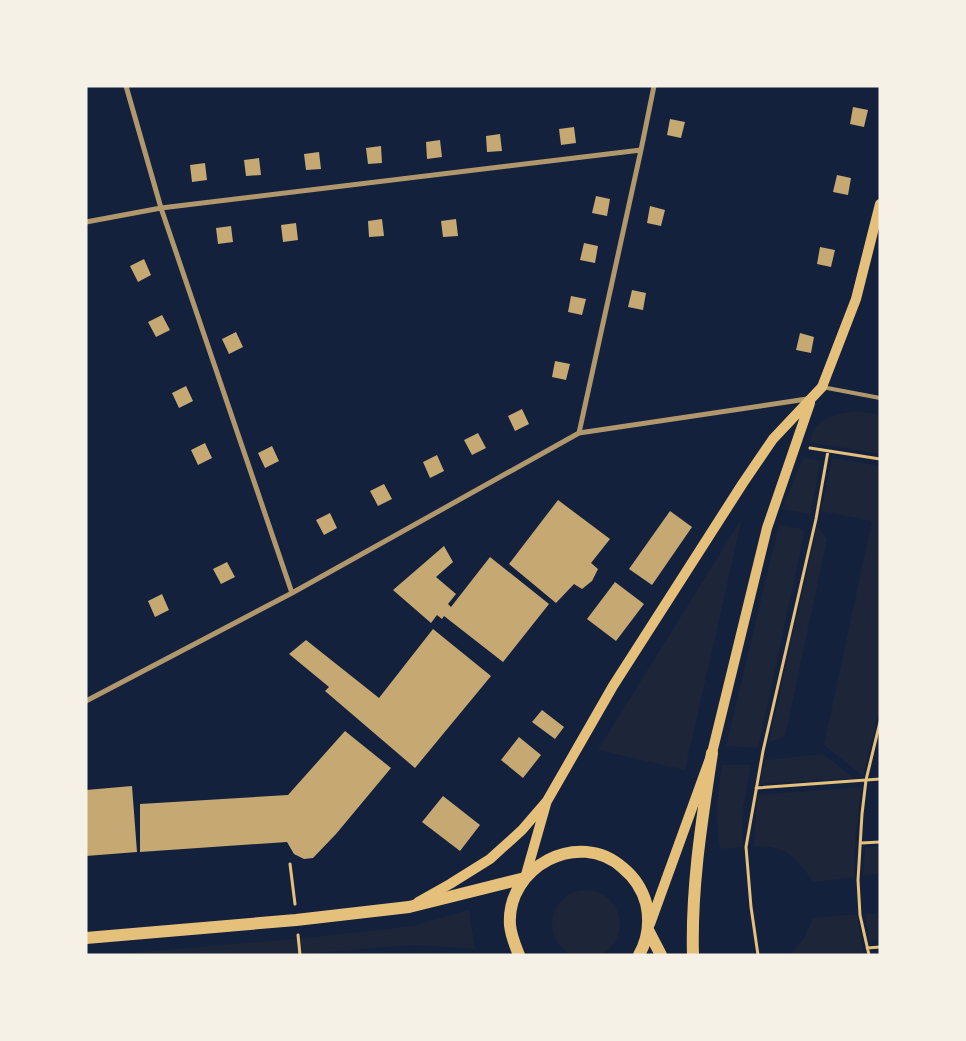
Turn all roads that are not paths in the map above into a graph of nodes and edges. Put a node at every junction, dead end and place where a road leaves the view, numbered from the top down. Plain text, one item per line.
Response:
1 (126, 86) edge
2 (654, 86) edge
3 (642, 150) junction
4 (880, 204) edge
5 (161, 208) junction
6 (86, 222) edge
7 (822, 387) junction
8 (880, 398) edge
9 (812, 399) junction
10 (579, 433) junction
11 (292, 593) junction
12 (86, 702) edge
13 (712, 752) junction
14 (547, 801) junction
15 (525, 878) junction
16 (409, 907) junction
17 (648, 930) junction
18 (86, 938) edge
19 (519, 955) edge
20 (639, 955) edge
21 (661, 955) edge
22 (693, 955) edge

1 - 5 street
2 - 3 street
3 - 5 street
3 - 10 street
4 - 7 main road
5 - 6 street
5 - 11 street
7 - 8 lane
7 - 9 main road
9 - 10 street
9 - 13 main road
9 - 14 main road
10 - 11 street
11 - 12 street
13 - 17 main road
13 - 22 main road
14 - 15 main road
14 - 16 main road
15 - 16 main road
15 - 17 main road
15 - 19 main road
16 - 18 main road
17 - 20 main road
17 - 21 main road

